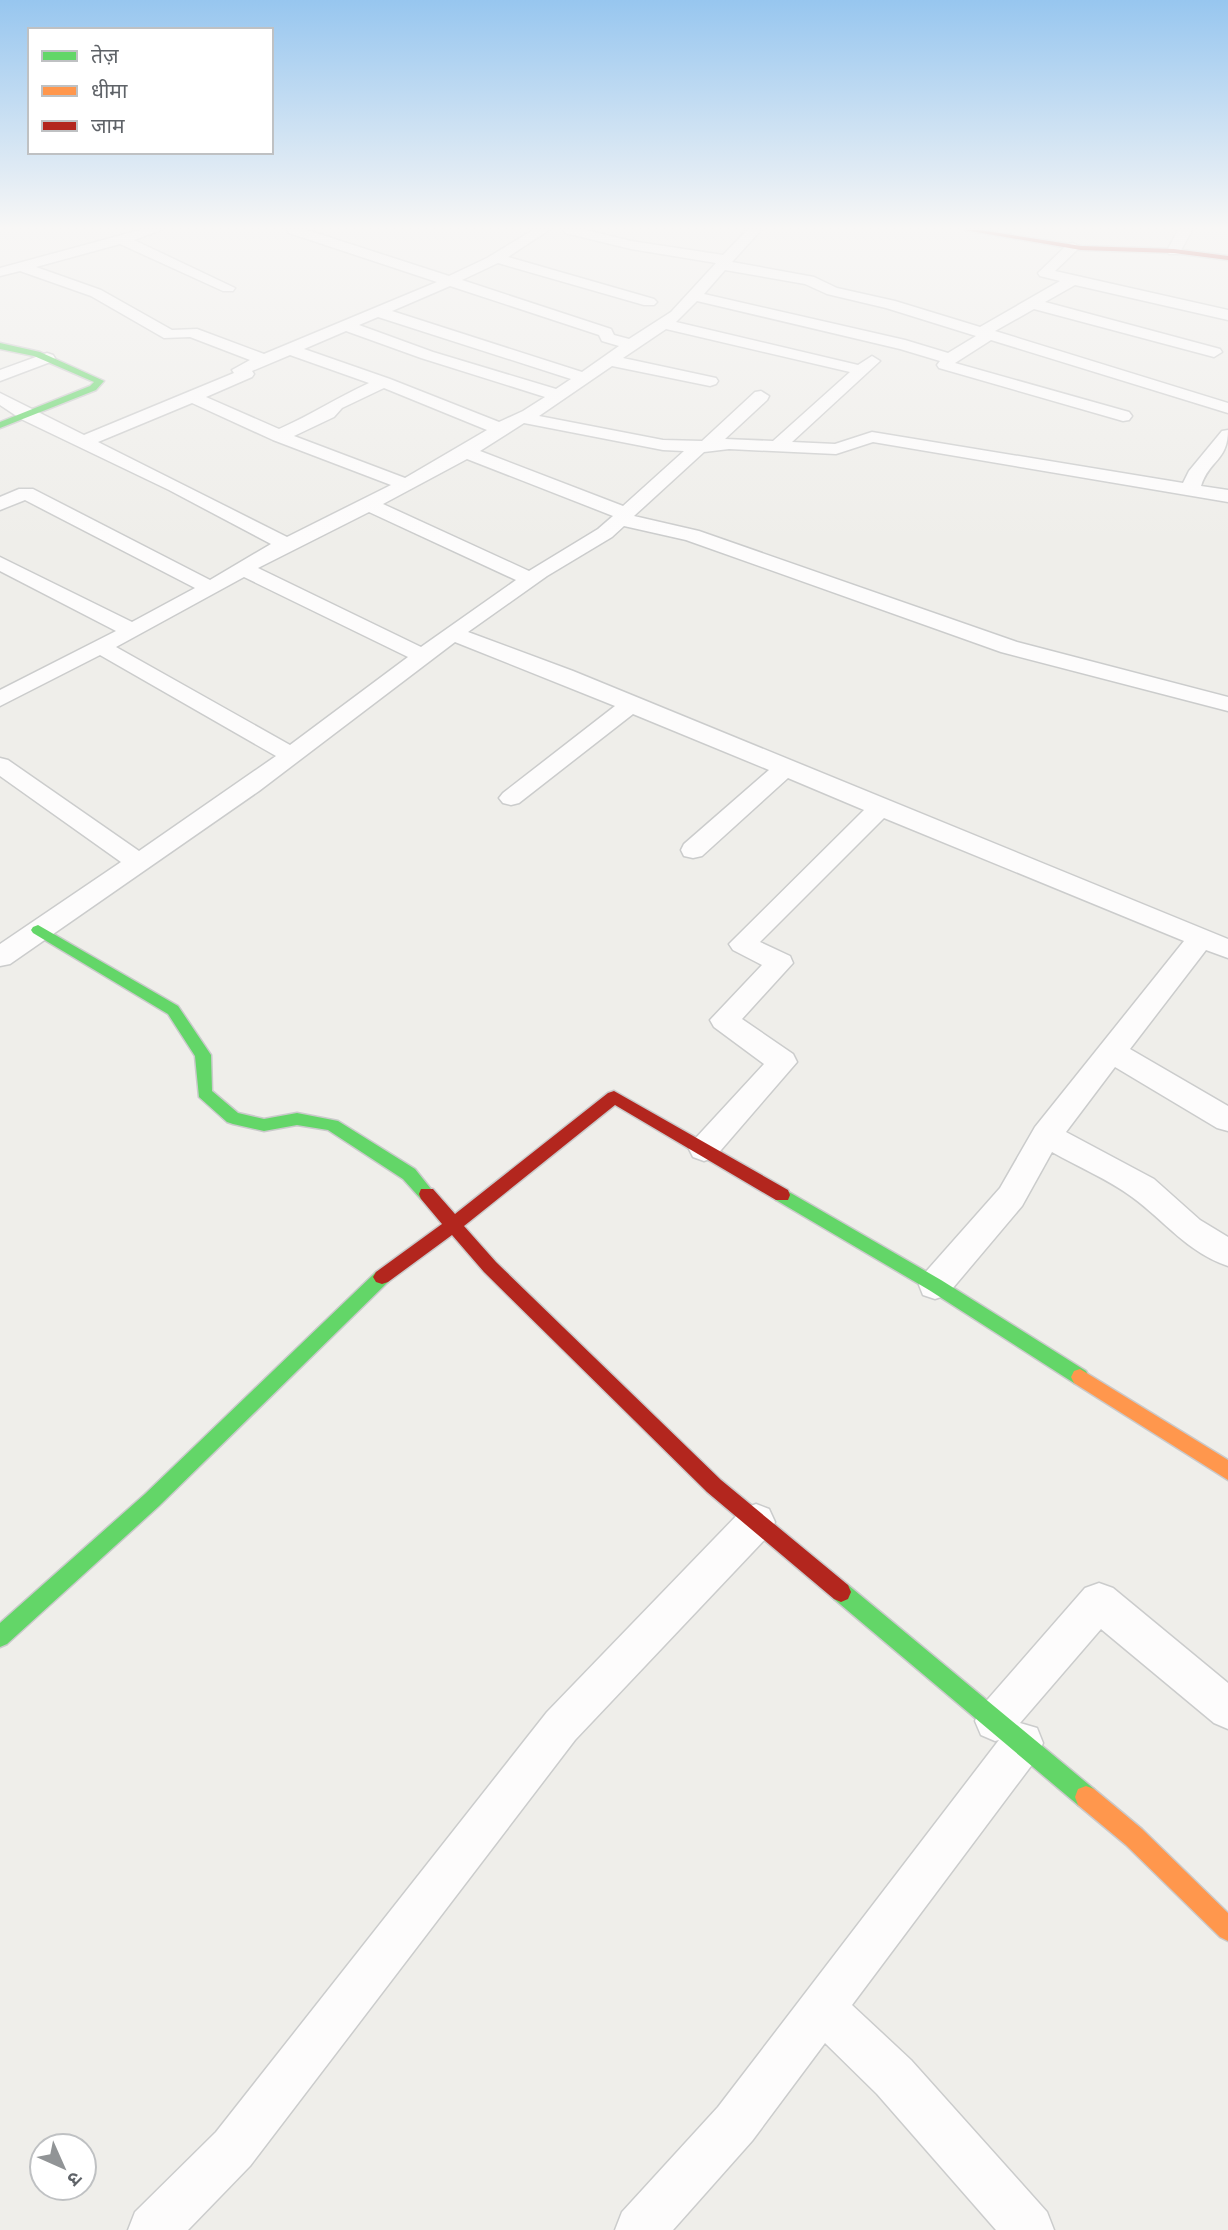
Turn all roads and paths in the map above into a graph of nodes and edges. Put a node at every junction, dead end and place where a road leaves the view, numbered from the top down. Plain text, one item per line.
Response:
1 (196, 334) edge
2 (323, 334) edge
3 (369, 334) edge
4 (447, 334) edge
5 (606, 334) edge
6 (649, 334) edge
7 (708, 334) edge
8 (860, 334) edge
9 (985, 334) joint
10 (1146, 334) edge
11 (895, 342) junction
12 (631, 345) junction
13 (0, 346) edge
14 (289, 349) junction
15 (1214, 352) dead end
16 (47, 358) junction
17 (950, 359) junction
18 (264, 360) junction
19 (607, 360) junction
20 (860, 370) junction
21 (0, 376) edge
22 (582, 377) junction
23 (710, 381) dead end
24 (384, 382) junction
25 (557, 395) junction
26 (761, 396) dead end
27 (192, 397) junction
28 (0, 398) edge
29 (1228, 408) edge
30 (27, 415) junction
31 (1123, 416) dead end
32 (524, 418) junction
33 (0, 425) edge
34 (500, 429) junction
35 (1228, 435) edge
36 (279, 436) junction
37 (83, 442) junction
38 (703, 447) junction
39 (776, 447) junction
40 (466, 452) junction
41 (405, 484) junction
42 (1191, 488) junction
43 (1228, 496) edge
44 (0, 504) edge
45 (369, 505) junction
46 (623, 517) junction
47 (287, 545) junction
48 (0, 563) edge
49 (243, 569) junction
50 (531, 579) junction
51 (210, 588) junction
52 (131, 630) junction
53 (453, 634) junction
54 (99, 646) junction
55 (425, 656) junction
56 (0, 699) edge
57 (1228, 704) edge
58 (630, 705) junction
59 (291, 755) junction
60 (0, 765) edge
61 (785, 768) junction
62 (511, 798) dead end
63 (881, 807) junction
64 (693, 850) dead end
65 (138, 862) junction
66 (38, 930) junction
67 (1215, 944) edge
68 (0, 957) edge
69 (1112, 1052) junction
70 (1228, 1120) edge
71 (1046, 1135) junction
72 (704, 1149) junction
73 (453, 1225) junction
74 (1228, 1253) edge
75 (935, 1285) junction
76 (1228, 1471) edge
77 (756, 1522) junction
78 (0, 1637) edge
79 (1228, 1709) edge
80 (1008, 1732) junction
81 (1228, 1929) edge
82 (822, 2008) junction
83 (153, 2230) edge
84 (640, 2230) edge
85 (1029, 2230) edge

1 - 18 street
2 - 14 street
3 - 25 street
4 - 22 street
5 - 12 street
6 - 12 street
7 - 20 street
8 - 11 street
9 - 17 street
9 - 29 street
10 - 15 street
11 - 17 street
11 - 20 street
12 - 19 street
13 - 16 main road
14 - 18 street
14 - 24 street
16 - 21 street
16 - 30 main road
17 - 31 street
18 - 27 street
19 - 22 street
19 - 23 street
20 - 39 street
22 - 25 street
24 - 34 street
24 - 36 street
25 - 32 street
26 - 38 street
27 - 36 street
27 - 37 street
28 - 30 street
30 - 33 main road
30 - 37 street
32 - 34 street
32 - 38 street
34 - 40 street
35 - 42 street
36 - 41 street
37 - 47 street
38 - 39 street
38 - 46 street
39 - 42 street
40 - 41 street
40 - 46 street
41 - 45 street
42 - 43 street
44 - 51 street
45 - 47 street
45 - 50 street
46 - 50 street
46 - 57 street
47 - 49 street
48 - 52 street
49 - 51 street
49 - 55 street
50 - 53 street
51 - 52 street
52 - 54 street
53 - 55 street
53 - 58 street
54 - 56 street
54 - 59 street
55 - 59 street
58 - 61 street
58 - 62 street
59 - 65 street
60 - 65 street
61 - 63 street
61 - 64 street
63 - 67 street
63 - 72 street
65 - 66 street
66 - 68 street
66 - 73 main road
67 - 69 street
69 - 70 street
69 - 71 street
71 - 74 street
71 - 75 street
72 - 73 main road
72 - 75 main road
73 - 77 main road
73 - 78 main road
75 - 76 main road
77 - 80 main road
77 - 83 street
79 - 80 street
80 - 81 main road
80 - 82 street
82 - 84 street
82 - 85 street

